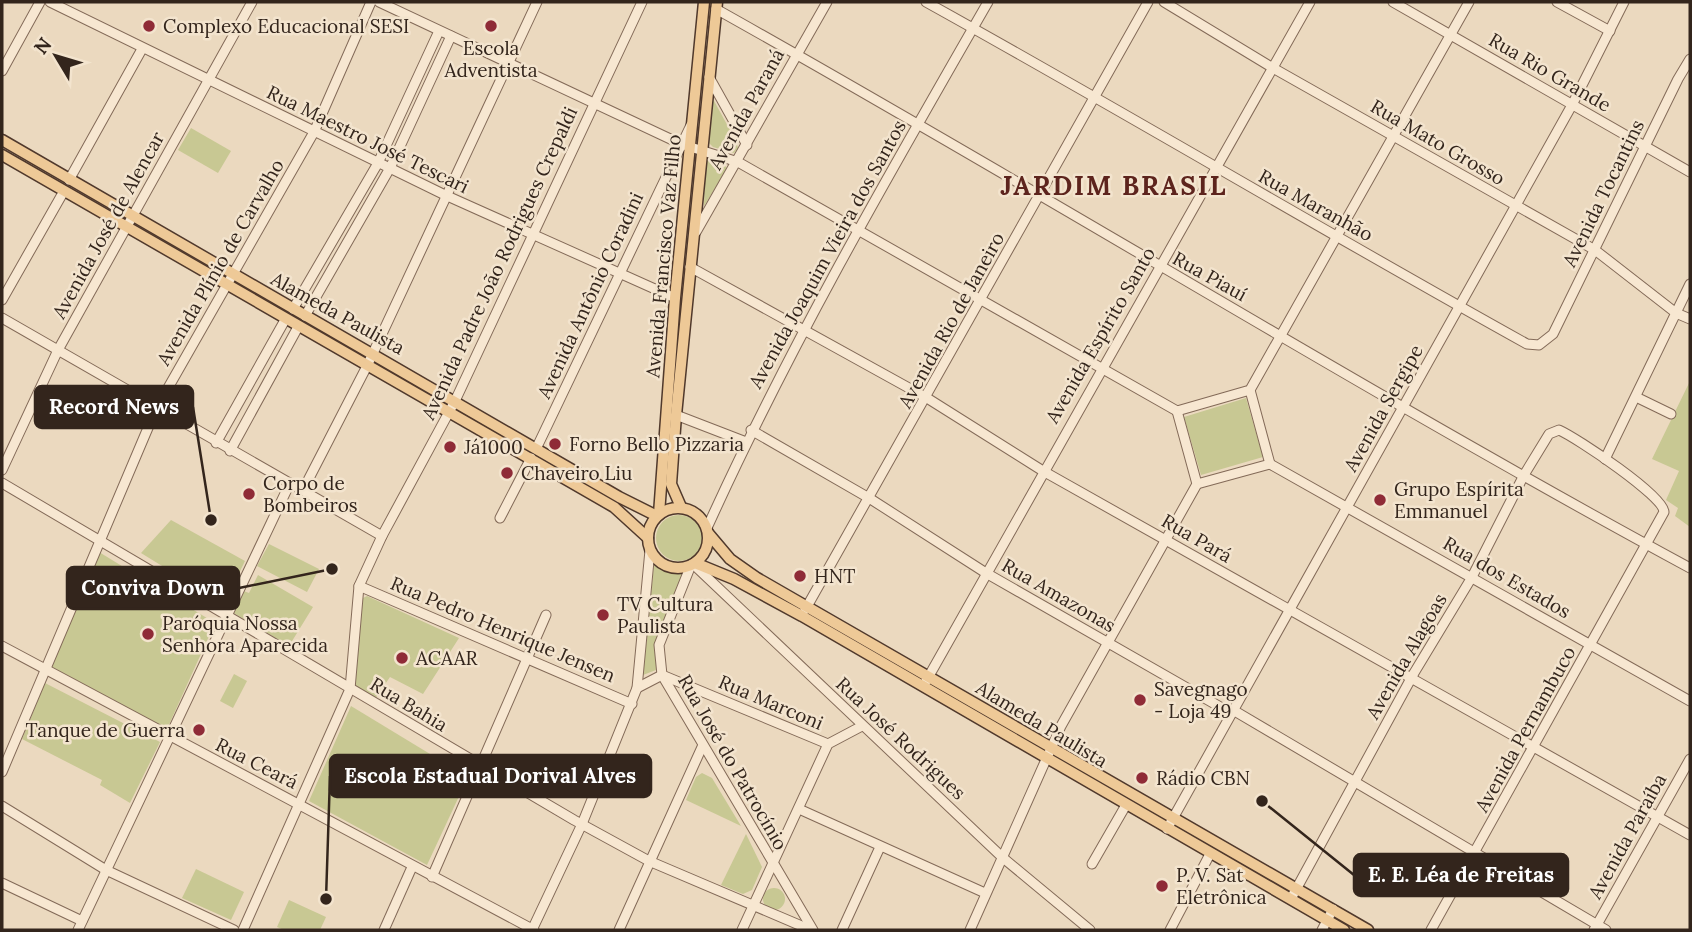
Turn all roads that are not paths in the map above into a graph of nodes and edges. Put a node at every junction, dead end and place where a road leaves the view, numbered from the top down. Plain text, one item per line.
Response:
1 (40, 2) edge
2 (50, 2) edge
3 (252, 2) edge
4 (371, 2) edge
5 (379, 2) edge
6 (537, 2) edge
7 (642, 2) edge
8 (704, 2) edge
9 (827, 2) edge
10 (926, 2) edge
11 (989, 2) edge
12 (1148, 2) edge
13 (1164, 2) edge
14 (1310, 2) edge
15 (1393, 2) edge
16 (1469, 2) edge
17 (1558, 2) edge
18 (1625, 2) edge
19 (716, 6) edge
20 (973, 28) junction
21 (439, 31) junction
22 (1610, 31) junction
23 (451, 36) junction
24 (1450, 36) junction
25 (142, 49) junction
26 (797, 55) junction
27 (1690, 59) edge
28 (509, 62) junction
29 (1273, 68) junction
30 (2, 71) edge
31 (709, 77) junction
32 (209, 82) junction
33 (1095, 97) junction
34 (594, 104) junction
35 (1572, 105) junction
36 (918, 123) junction
37 (314, 132) junction
38 (1394, 136) junction
39 (670, 139) junction
40 (2, 140) edge
41 (747, 145) junction
42 (691, 146) junction
43 (1646, 148) junction
44 (2, 155) edge
45 (676, 155) junction
46 (738, 162) junction
47 (378, 163) junction
48 (390, 168) junction
49 (1215, 169) junction
50 (1690, 172) edge
51 (69, 180) junction
52 (64, 191) junction
53 (1041, 194) junction
54 (445, 195) junction
55 (1516, 206) junction
56 (129, 221) junction
57 (860, 230) junction
58 (695, 233) junction
59 (533, 236) junction
60 (1338, 237) junction
61 (1595, 250) junction
62 (690, 267) junction
63 (1160, 267) junction
64 (619, 273) junction
65 (232, 274) junction
66 (226, 284) junction
67 (1690, 284) edge
68 (675, 298) junction
69 (983, 299) junction
70 (2, 300) edge
71 (1460, 306) junction
72 (293, 310) junction
73 (1676, 313) junction
74 (306, 316) junction
75 (2, 318) edge
76 (1690, 319) edge
77 (285, 320) junction
78 (298, 327) junction
79 (804, 331) junction
80 (1282, 336) junction
81 (1547, 342) joint
82 (58, 350) junction
83 (373, 353) junction
84 (367, 366) junction
85 (1102, 368) junction
86 (1250, 390) junction
87 (1636, 397) junction
88 (927, 398) junction
89 (456, 401) junction
90 (1404, 407) junction
91 (156, 409) junction
92 (1177, 411) junction
93 (450, 413) junction
94 (1671, 414) dead end
95 (676, 415) junction
96 (751, 430) junction
97 (746, 442) junction
98 (216, 443) junction
99 (230, 451) junction
100 (534, 453) junction
101 (1605, 459) junction
102 (1270, 464) junction
103 (2, 470) edge
104 (1043, 471) junction
105 (1524, 475) junction
106 (2, 483) edge
107 (290, 484) junction
108 (1197, 484) junction
109 (303, 490) junction
110 (869, 499) junction
111 (681, 507) junction
112 (1347, 508) junction
113 (658, 515) junction
114 (500, 518) dead end
115 (708, 531) junction
116 (382, 536) junction
117 (648, 538) junction
118 (100, 539) junction
119 (1166, 541) junction
120 (1647, 544) junction
121 (650, 550) junction
122 (693, 564) junction
123 (1690, 568) edge
124 (986, 573) junction
125 (1472, 577) junction
126 (359, 586) junction
127 (804, 611) junction
128 (1289, 611) junction
129 (227, 614) junction
130 (546, 615) dead end
131 (1108, 643) junction
132 (2, 646) edge
133 (1591, 646) junction
134 (527, 657) junction
135 (43, 671) junction
136 (662, 675) junction
137 (1411, 679) junction
138 (925, 682) junction
139 (637, 688) junction
140 (350, 689) junction
141 (1690, 701) edge
142 (632, 704) junction
143 (1233, 710) junction
144 (862, 726) junction
145 (171, 739) junction
146 (828, 744) junction
147 (702, 747) junction
148 (1534, 747) junction
149 (1048, 753) junction
150 (1690, 759) edge
151 (480, 767) junction
152 (2, 772) edge
153 (1354, 780) junction
154 (298, 804) junction
155 (1126, 805) junction
156 (2, 806) edge
157 (799, 809) junction
158 (1658, 817) junction
159 (582, 824) junction
160 (1170, 824) junction
161 (1690, 835) edge
162 (880, 847) junction
163 (1210, 854) junction
164 (1474, 855) junction
165 (1002, 857) junction
166 (649, 861) junction
167 (772, 863) junction
168 (1092, 864) dead end
169 (412, 867) junction
170 (106, 870) junction
171 (432, 877) junction
172 (2, 883) edge
173 (1296, 888) junction
174 (985, 893) junction
175 (1290, 899) junction
176 (752, 907) junction
177 (1333, 909) junction
178 (1324, 925) edge
179 (80, 926) edge
180 (1595, 928) edge
181 (387, 929) edge
182 (234, 930) edge
183 (243, 930) edge
184 (533, 930) edge
185 (619, 930) edge
186 (742, 930) edge
187 (812, 930) edge
188 (842, 930) edge
189 (970, 930) edge
190 (1090, 930) edge
191 (1170, 930) edge
192 (1344, 930) edge
193 (1368, 930) edge
194 (1431, 930) edge
195 (1606, 930) edge

1 - 30 street
2 - 25 street, Rua Maestro José Tescari
3 - 32 street, Avenida José de Alencar
4 - 37 street, Avenida Plínio de Carvalho
5 - 21 street
6 - 28 street
7 - 34 street, Avenida Padre João Rodrigues Crepaldi
8 - 42 main road, Avenida Francisco Vaz Filho
9 - 26 street, Avenida Paraná
10 - 20 street, Rua Maranhão
11 - 20 street, Avenida Joaquim Vieira dos Santos
12 - 33 street, Avenida Rio de Janeiro
13 - 29 street, Rua Mato Grosso
14 - 29 street, Avenida Espírito Santo
15 - 24 street, Rua Rio Grande
16 - 24 street
17 - 22 street
18 - 22 street, Avenida Sergipe
19 - 26 street, Rua Piauí
19 - 31 main road, Avenida Francisco Vaz Filho
20 - 33 street, Rua Maranhão
20 - 36 street, Avenida Joaquim Vieira dos Santos
21 - 23 street
21 - 47 street
22 - 35 street, Avenida Sergipe
23 - 28 street
23 - 48 street
24 - 35 street, Rua Rio Grande
24 - 38 street
25 - 32 street, Rua Maestro José Tescari
25 - 51 street
26 - 36 street, Rua Piauí
26 - 41 street, Avenida Paraná
27 - 43 street, Avenida Tocantins
28 - 34 street
28 - 54 street
29 - 38 street, Rua Mato Grosso
29 - 49 street, Avenida Espírito Santo
31 - 41 street
31 - 42 main road, Avenida Francisco Vaz Filho
32 - 37 street, Rua Maestro José Tescari
32 - 56 street, Avenida José de Alencar
33 - 49 street, Rua Maranhão
33 - 53 street, Avenida Rio de Janeiro
34 - 39 street
34 - 59 street, Avenida Padre João Rodrigues Crepaldi
35 - 43 street, Rua Rio Grande
35 - 55 street, Avenida Sergipe
36 - 53 street, Rua Piauí
36 - 57 street, Avenida Joaquim Vieira dos Santos
37 - 47 street, Rua Maestro José Tescari
37 - 65 street, Avenida Plínio de Carvalho
38 - 55 street, Rua Mato Grosso
38 - 60 street
39 - 42 street
39 - 45 street
40 - 51 main road, Alameda Paulista
41 - 46 street, Avenida Paraná
42 - 45 street, Avenida Antônio Coradini
42 - 46 street
42 - 58 main road, Avenida Francisco Vaz Filho
42 - 68 main road, Avenida Francisco Vaz Filho
43 - 50 street, Rua Rio Grande
43 - 61 street, Avenida Tocantins
44 - 52 main road, Alameda Paulista
45 - 64 street, Avenida Antônio Coradini
46 - 57 street
46 - 58 street, Avenida Paraná
47 - 48 street, Rua Maestro José Tescari
47 - 72 street
48 - 54 street, Rua Maestro José Tescari
48 - 74 street
49 - 60 street, Rua Maranhão
49 - 63 street, Avenida Espírito Santo
51 - 56 main road, Alameda Paulista
52 - 56 main road, Alameda Paulista
52 - 70 street
53 - 63 street, Rua Piauí
53 - 69 street, Avenida Rio de Janeiro
54 - 59 street, Rua Maestro José Tescari
54 - 83 street
55 - 61 street, Rua Mato Grosso
55 - 71 street, Avenida Sergipe
56 - 65 main road, Alameda Paulista
56 - 66 main road, Alameda Paulista
56 - 82 street, Avenida José de Alencar
57 - 69 street
57 - 79 street, Avenida Joaquim Vieira dos Santos
58 - 62 main road, Avenida Francisco Vaz Filho
59 - 64 street, Rua Maestro José Tescari
59 - 89 street, Avenida Padre João Rodrigues Crepaldi
60 - 71 street, Rua Maranhão
60 - 80 street
61 - 73 street, Rua Mato Grosso
61 - 81 street, Avenida Tocantins
62 - 79 street, Rua Pará
62 - 95 main road, Avenida Francisco Vaz Filho
63 - 80 street, Rua Piauí
63 - 85 street, Avenida Espírito Santo
64 - 68 street, Rua Maestro José Tescari
64 - 100 street, Avenida Antônio Coradini
65 - 66 street, Avenida Plínio de Carvalho
65 - 72 main road, Alameda Paulista
66 - 77 main road, Alameda Paulista
66 - 91 street, Avenida Plínio de Carvalho
67 - 73 street
68 - 113 main road, Avenida Francisco Vaz Filho
69 - 85 street
69 - 88 street, Avenida Rio de Janeiro
71 - 81 street, Rua Maranhão
71 - 90 street, Avenida Sergipe
72 - 74 main road, Alameda Paulista
73 - 76 street, Rua Mato Grosso
73 - 87 street
74 - 83 main road, Alameda Paulista
75 - 82 street
77 - 78 main road, Alameda Paulista
77 - 98 street
78 - 84 main road, Alameda Paulista
78 - 99 street
79 - 88 street, Rua Pará
79 - 96 street, Avenida Joaquim Vieira dos Santos
80 - 86 street
80 - 90 street, Rua Piauí
82 - 91 street
82 - 103 street, Avenida José de Alencar
83 - 84 street
83 - 89 main road, Alameda Paulista
84 - 93 main road, Alameda Paulista
84 - 109 street
85 - 92 street
85 - 104 street, Avenida Espírito Santo
86 - 92 street
86 - 102 street
87 - 94 street
87 - 101 street
88 - 104 street, Rua Pará
88 - 110 street, Avenida Rio de Janeiro
89 - 93 street, Avenida Padre João Rodrigues Crepaldi
89 - 100 main road, Alameda Paulista
90 - 105 street, Rua Piauí
90 - 112 street, Avenida Sergipe
91 - 98 street
91 - 118 street, Avenida Plínio de Carvalho
92 - 108 street
93 - 100 main road, Alameda Paulista
93 - 116 street, Avenida Padre João Rodrigues Crepaldi
95 - 97 street
95 - 111 main road, Avenida Francisco Vaz Filho
96 - 97 street, Avenida Joaquim Vieira dos Santos
96 - 110 street, Rua Amazonas
97 - 115 street, Avenida Joaquim Vieira dos Santos
98 - 99 street
99 - 107 street
100 - 113 main road, Alameda Paulista
100 - 114 street, Avenida Antônio Coradini
100 - 117 main road, Alameda Paulista
101 - 105 street, Avenida Alagoas
101 - 120 street
102 - 108 street
102 - 112 street, Rua dos Estados
104 - 119 street, Rua Pará
104 - 124 street, Avenida Espírito Santo
105 - 120 street, Rua Piauí
105 - 125 street, Avenida Alagoas
106 - 118 street, Rua Bahia
107 - 109 street
107 - 129 street
108 - 119 street
109 - 116 street
110 - 124 street, Rua Amazonas
110 - 127 street, Avenida Rio de Janeiro
111 - 113 main road
111 - 115 main road
112 - 125 street, Rua dos Estados
112 - 128 street, Avenida Sergipe
113 - 117 main road
115 - 122 main road
115 - 127 main road, Alameda Paulista
116 - 126 street, Avenida Padre João Rodrigues Crepaldi
117 - 121 main road
118 - 129 street, Rua Bahia
118 - 135 street, Avenida Plínio de Carvalho
119 - 128 street, Rua Pará
119 - 131 street
120 - 123 street, Rua Piauí
120 - 133 street, Avenida Pernambuco
121 - 122 main road
121 - 139 street
122 - 127 main road, Alameda Paulista
122 - 136 street, Rua José do Patrocínio
122 - 144 street, Rua José Rodrigues
124 - 131 street, Rua Amazonas
124 - 138 street, Avenida Espírito Santo
125 - 133 street, Rua dos Estados
125 - 137 street, Avenida Alagoas
126 - 134 street, Rua Pedro Henrique Jensen
126 - 140 street, Avenida Padre João Rodrigues Crepaldi
127 - 138 main road, Alameda Paulista
128 - 137 street, Rua Pará
128 - 143 street, Avenida Sergipe
129 - 140 street, Rua Bahia
129 - 145 street
130 - 134 street
131 - 143 street, Rua Amazonas
131 - 149 street
132 - 135 street, Rua Ceará
133 - 141 street, Rua dos Estados
133 - 148 street, Avenida Pernambuco
134 - 142 street, Rua Pedro Henrique Jensen
134 - 151 street
135 - 145 street, Rua Ceará
135 - 152 street, Avenida Plínio de Carvalho
136 - 139 street
136 - 146 street, Rua Marconi
136 - 147 street, Rua José do Patrocínio
137 - 148 street, Rua Pará
137 - 153 street, Avenida Alagoas
138 - 149 main road, Alameda Paulista
139 - 142 street
140 - 151 street, Rua Bahia
140 - 154 street, Avenida Padre João Rodrigues Crepaldi
142 - 159 street
143 - 153 street, Rua Amazonas
143 - 160 street, Avenida Sergipe
144 - 146 street
144 - 165 street, Rua José Rodrigues
145 - 154 street, Rua Ceará
145 - 170 street
146 - 157 street
147 - 166 street
147 - 167 street, Rua José do Patrocínio
148 - 158 street, Rua Pará
148 - 164 street, Avenida Pernambuco
149 - 155 main road, Alameda Paulista
149 - 160 main road, Alameda Paulista
149 - 165 street
150 - 158 street, Avenida Paraíba
151 - 159 street, Rua Bahia
151 - 171 street
153 - 164 street, Rua Amazonas
153 - 173 street, Avenida Alagoas
154 - 169 street, Rua Ceará
154 - 183 street, Avenida Padre João Rodrigues Crepaldi
155 - 160 main road, Alameda Paulista
155 - 168 street
156 - 170 street
157 - 162 street
157 - 167 street
158 - 161 street, Rua Pará
158 - 180 street, Avenida Paraíba
159 - 166 street, Rua Bahia
159 - 184 street
160 - 163 main road, Alameda Paulista
160 - 173 main road, Alameda Paulista
162 - 174 street
162 - 188 street
163 - 175 main road, Alameda Paulista
163 - 191 street
164 - 180 street, Rua Amazonas
164 - 194 street, Avenida Pernambuco
165 - 174 street
165 - 190 street, Rua José Rodrigues
166 - 176 street, Rua Bahia
166 - 185 street
167 - 176 street
167 - 187 street, Rua José do Patrocínio
169 - 171 street, Rua Ceará
169 - 181 street
170 - 179 street
170 - 182 street
171 - 184 street, Rua Ceará
172 - 179 street
173 - 175 street, Avenida Alagoas
173 - 177 main road, Alameda Paulista
174 - 189 street
175 - 178 main road, Alameda Paulista
176 - 186 street
176 - 187 street, Rua Bahia
177 - 178 street
177 - 193 main road, Alameda Paulista
178 - 192 main road, Alameda Paulista
180 - 195 street, Rua Amazonas

